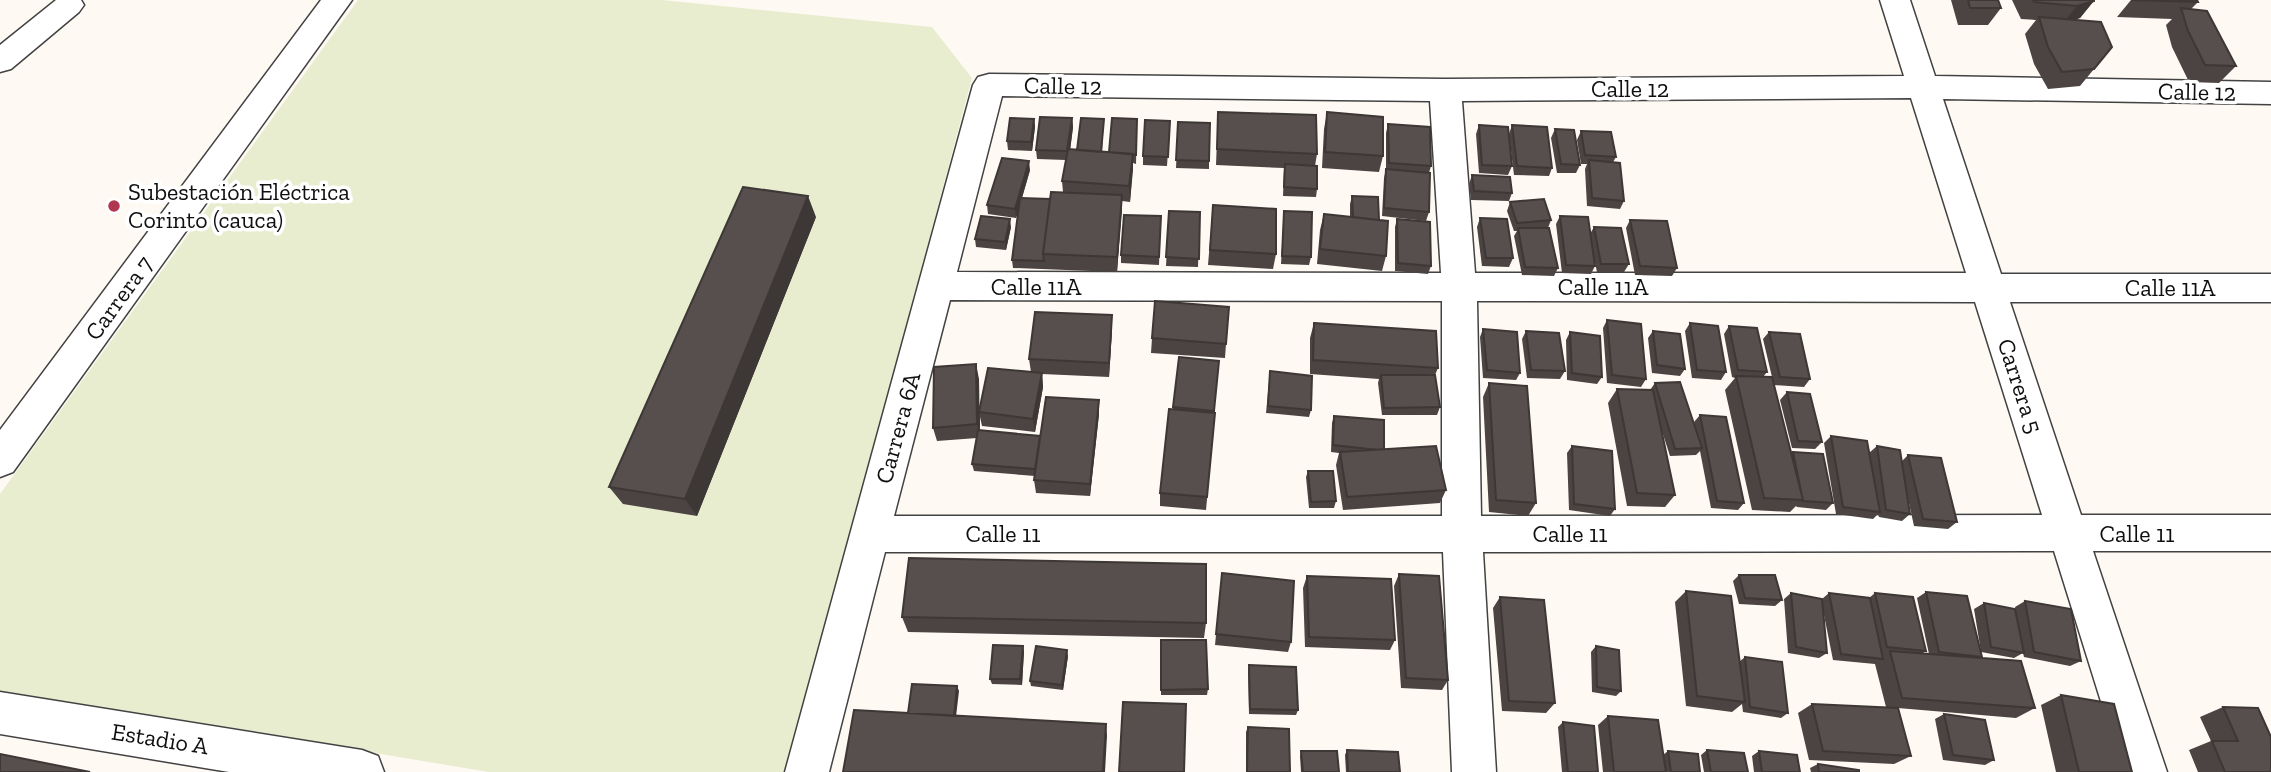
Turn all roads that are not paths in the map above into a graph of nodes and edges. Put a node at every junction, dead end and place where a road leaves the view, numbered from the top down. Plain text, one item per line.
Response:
1 (337, 0) edge
2 (1895, 0) edge
3 (60, 3) edge
4 (0, 61) edge
5 (989, 85) joint
6 (1923, 88) junction
7 (1445, 90) junction
8 (2271, 93) edge
9 (936, 286) junction
10 (1459, 287) junction
11 (2271, 288) edge
12 (1988, 289) junction
13 (0, 460) edge
14 (2271, 533) edge
15 (869, 534) junction
16 (1462, 534) junction
17 (2068, 534) junction
18 (0, 713) edge
19 (362, 772) edge
20 (807, 772) edge
21 (1474, 772) edge
22 (2145, 772) edge

1 - 13 street, Carrera 7
2 - 6 street, Carrera 5
3 - 4 street
5 - 7 street, Calle 12
5 - 9 street, Carrera 6A
6 - 7 street, Calle 12
6 - 8 street, Calle 12
6 - 12 street, Carrera 5
7 - 10 street
9 - 10 street, Calle 11A
9 - 15 street, Carrera 6A
10 - 12 street, Calle 11A
10 - 16 street
11 - 12 street, Calle 11A
12 - 17 street, Carrera 5
14 - 17 street, Calle 11
15 - 16 street, Calle 11
15 - 20 street, Carrera 6A
16 - 17 street, Calle 11
16 - 21 street
17 - 22 street, Carrera 5
18 - 19 street, Estadio A

